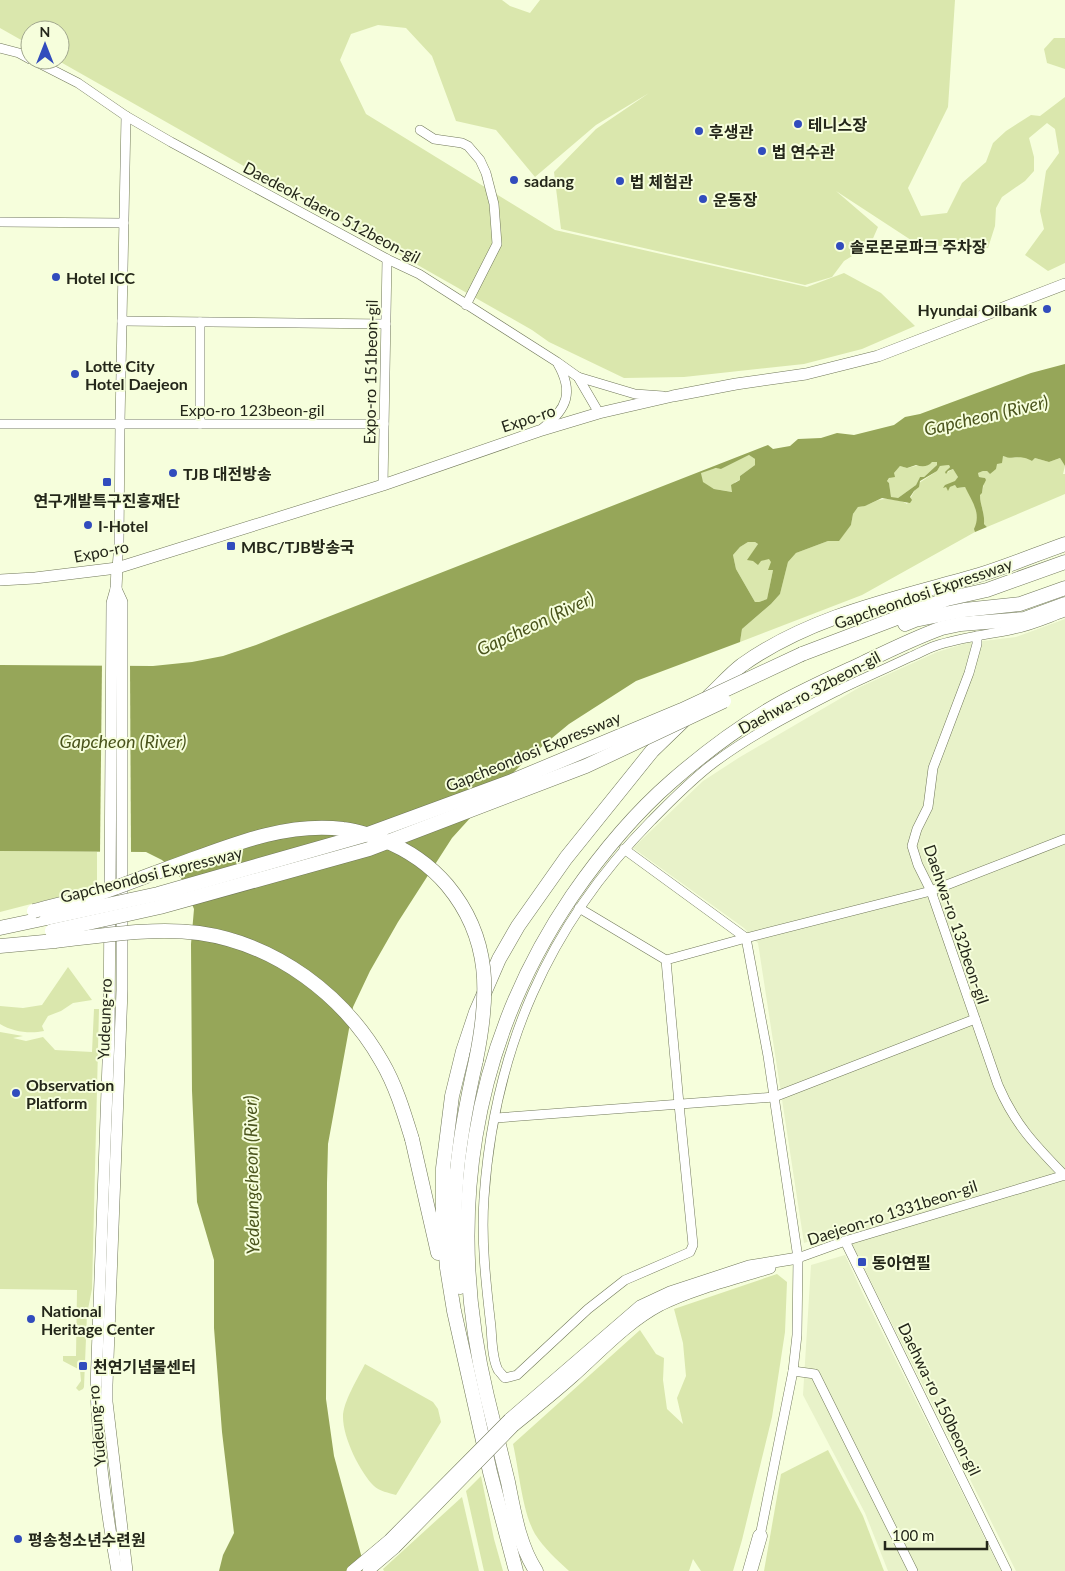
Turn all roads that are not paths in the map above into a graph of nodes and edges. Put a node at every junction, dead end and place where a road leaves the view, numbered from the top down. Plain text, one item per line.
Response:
1 (0, 48) edge
2 (20, 54) edge
3 (53, 70) edge
4 (126, 116) junction
5 (420, 130) dead end
6 (0, 222) edge
7 (124, 223) junction
8 (387, 259) junction
9 (1065, 284) edge
10 (466, 304) junction
11 (122, 321) junction
12 (200, 322) junction
13 (386, 324) junction
14 (557, 362) junction
15 (578, 377) junction
16 (673, 396) junction
17 (599, 413) junction
18 (120, 423) junction
19 (0, 424) edge
20 (200, 424) junction
21 (384, 424) junction
22 (539, 431) junction
23 (383, 485) junction
24 (1065, 544) edge
25 (1065, 562) edge
26 (117, 568) junction
27 (0, 580) edge
28 (116, 588) junction
29 (1065, 588) edge
30 (1065, 604) edge
31 (1065, 612) edge
32 (977, 636) junction
33 (803, 659) junction
34 (1065, 839) edge
35 (624, 850) junction
36 (931, 891) junction
37 (579, 908) junction
38 (0, 921) edge
39 (0, 928) edge
40 (51, 930) junction
41 (746, 938) junction
42 (0, 941) edge
43 (0, 946) edge
44 (666, 960) junction
45 (975, 1019) junction
46 (774, 1097) junction
47 (678, 1104) junction
48 (496, 1118) junction
49 (1065, 1176) edge
50 (845, 1240) junction
51 (798, 1258) junction
52 (454, 1311) junction
53 (481, 1370) junction
54 (793, 1371) junction
55 (512, 1422) junction
56 (760, 1536) joint
57 (117, 1571) edge
58 (127, 1571) edge
59 (352, 1571) edge
60 (368, 1571) edge
61 (516, 1571) edge
62 (536, 1571) edge
63 (752, 1571) edge
64 (913, 1571) edge
65 (1008, 1571) edge

1 - 2 street, Daedeok-daero 512beon-gil
3 - 4 street, Daedeok-daero 512beon-gil
4 - 7 street
4 - 8 street, Daedeok-daero 512beon-gil
5 - 10 street
6 - 7 street
7 - 11 street
8 - 10 street, Daedeok-daero 512beon-gil
8 - 13 street, Expo-ro 151beon-gil
9 - 16 main road, Expo-ro
10 - 14 street, Daedeok-daero 512beon-gil
11 - 12 street
11 - 18 street
12 - 13 street
12 - 20 street
13 - 21 street, Expo-ro 151beon-gil
14 - 15 street, Daedeok-daero 512beon-gil
14 - 22 street
15 - 16 street
15 - 17 street, Daedeok-daero 512beon-gil
16 - 17 main road, Expo-ro
17 - 22 main road, Expo-ro
18 - 19 street, Expo-ro 123beon-gil
18 - 20 street, Expo-ro 123beon-gil
18 - 26 street
20 - 21 street, Expo-ro 123beon-gil
21 - 23 street, Expo-ro 151beon-gil
22 - 23 main road, Expo-ro
23 - 26 main road, Expo-ro
24 - 52 highway
25 - 33 highway, Gapcheondosi Expressway
26 - 27 main road, Expo-ro
26 - 28 main road, Yudeung-ro
28 - 57 main road, Yudeung-ro, bridge
28 - 58 main road, Yudeung-ro, bridge
29 - 33 highway, Gapcheondosi Expressway
30 - 53 highway
31 - 32 street, Daehwa-ro 32beon-gil
32 - 35 street, Daehwa-ro 32beon-gil
32 - 36 street, Daehwa-ro 132beon-gil
33 - 40 highway, Gapcheondosi Expressway, bridge
34 - 36 street
35 - 37 street, Daehwa-ro 32beon-gil
35 - 41 street
36 - 41 street
36 - 45 street, Daehwa-ro 132beon-gil
37 - 44 street
37 - 48 street, Daehwa-ro 32beon-gil
38 - 53 highway, bridge
39 - 40 highway, Gapcheondosi Expressway
40 - 42 highway, Gapcheondosi Expressway
40 - 43 highway
40 - 52 highway, bridge
41 - 44 street
41 - 46 street
44 - 47 street
45 - 46 street
45 - 49 street, Daehwa-ro 132beon-gil
46 - 47 street
46 - 51 street
47 - 48 street
47 - 48 street, Daehwa-ro 32beon-gil
49 - 50 street, Daejeon-ro 1331beon-gil
50 - 51 street, Daejeon-ro 1331beon-gil
50 - 65 street, Daehwa-ro 150beon-gil
51 - 54 street, Daejeon-ro 1331beon-gil
51 - 55 main road
52 - 61 highway
53 - 62 highway
54 - 56 street, Daejeon-ro 1331beon-gil
54 - 64 street
55 - 59 main road, bridge
55 - 60 main road, bridge
56 - 63 highway

